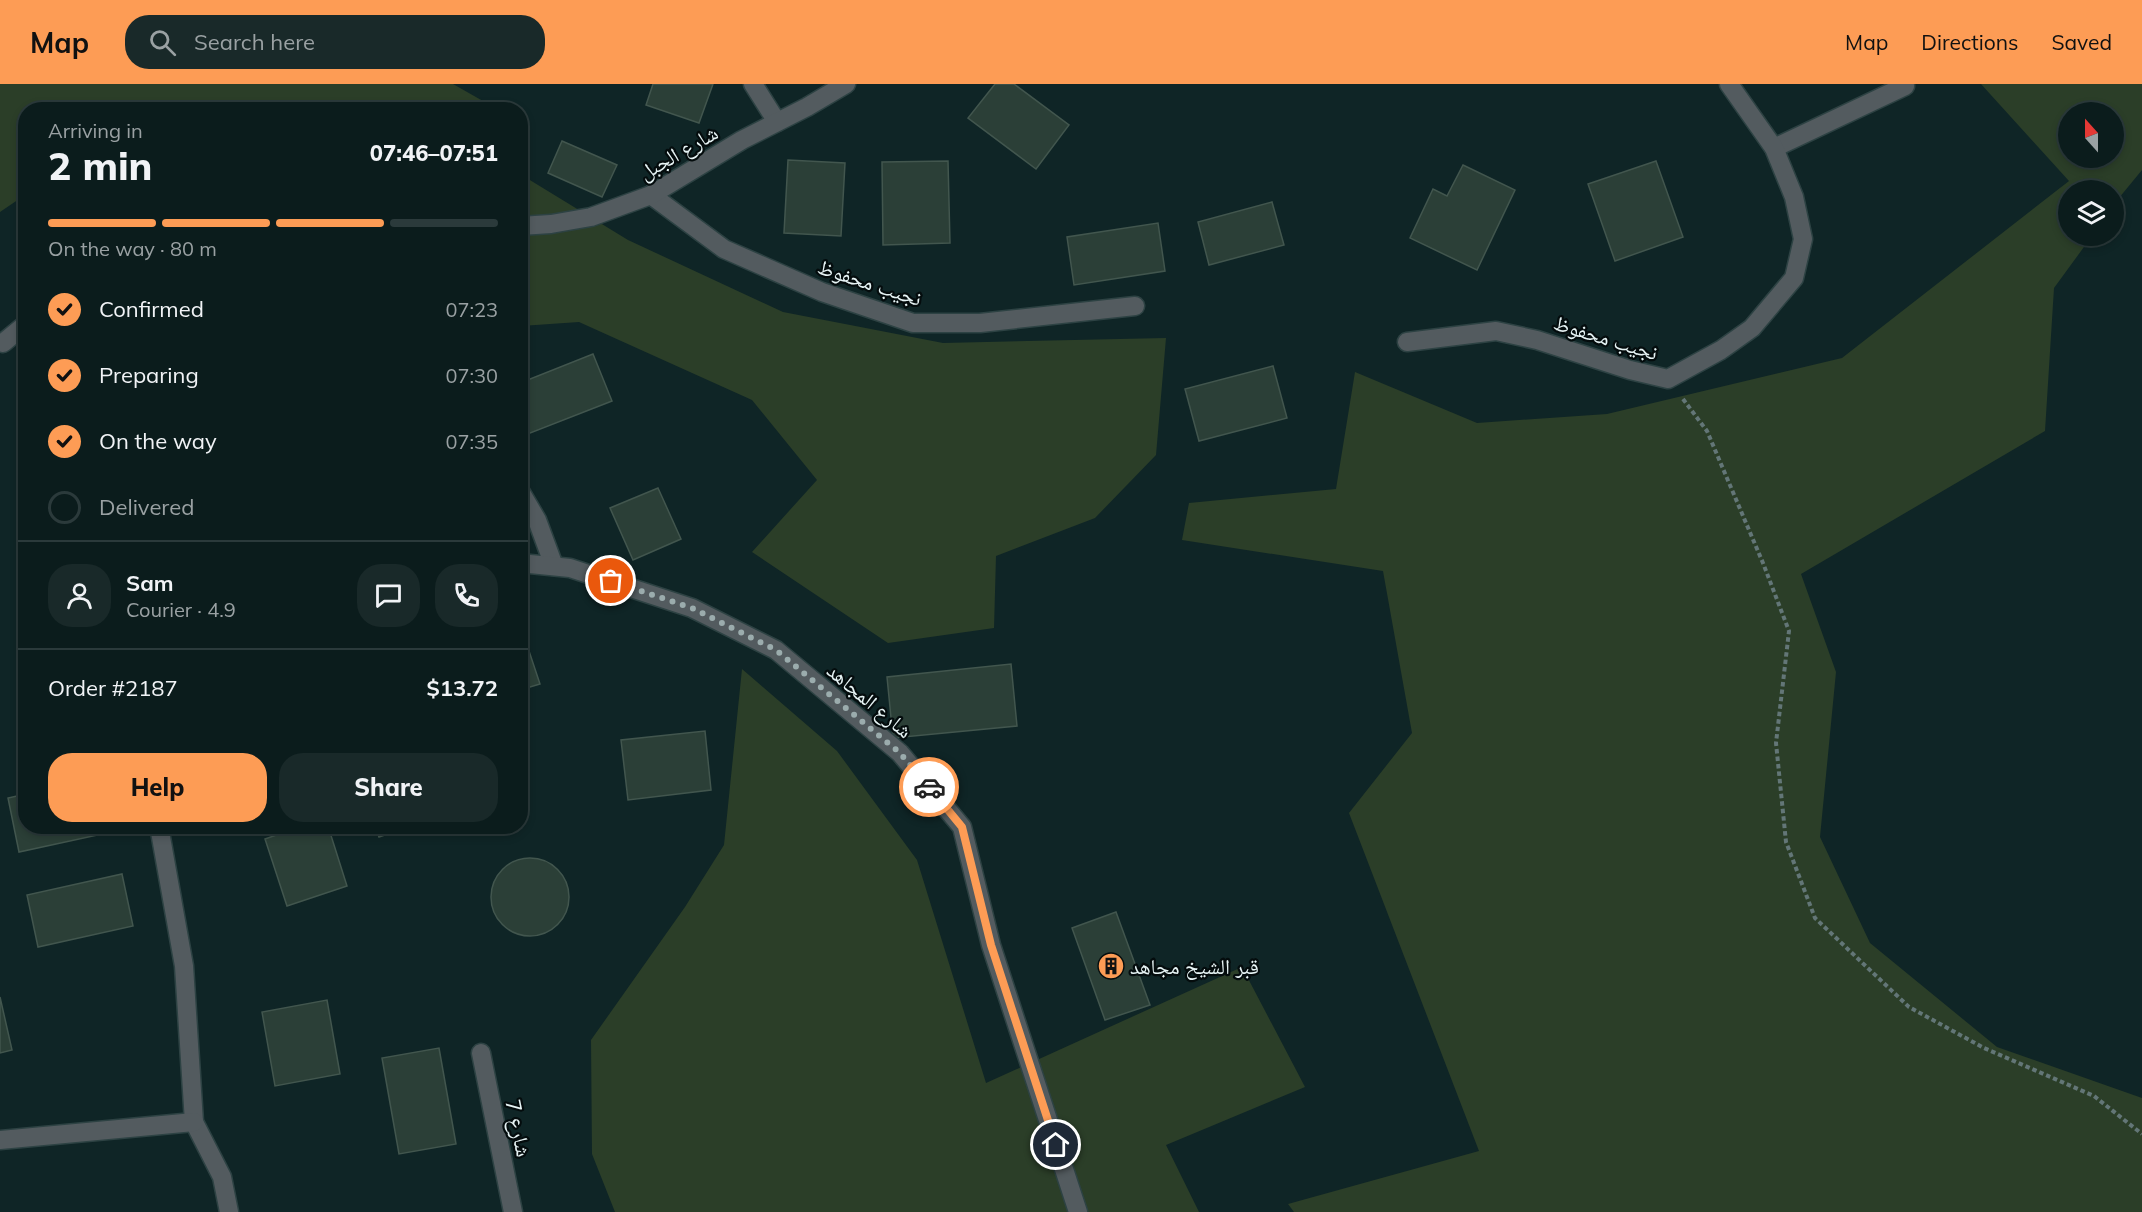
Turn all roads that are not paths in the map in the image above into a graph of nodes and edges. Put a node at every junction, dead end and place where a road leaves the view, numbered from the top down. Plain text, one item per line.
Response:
1 (753, 84) edge
2 (846, 84) edge
3 (1729, 84) edge
4 (1905, 86) dead end
5 (777, 122) junction
6 (1774, 148) junction
7 (651, 195) junction
8 (528, 226) edge
9 (1135, 306) dead end
10 (18, 331) edge
11 (1407, 342) dead end
12 (3, 343) dead end
13 (528, 505) edge
14 (528, 564) edge
15 (554, 566) junction
16 (160, 834) edge
17 (480, 1053) dead end
18 (194, 1122) junction
19 (0, 1140) edge
20 (229, 1212) edge
21 (513, 1212) edge
22 (1078, 1212) edge

1 - 5 street
2 - 5 street, شارع الجبل
3 - 6 street, نجيب محفوظ
4 - 6 street
5 - 7 street, شارع الجبل
6 - 11 street, نجيب محفوظ
7 - 8 street, شارع الجبل
7 - 9 street, نجيب محفوظ
10 - 12 street
13 - 15 street
14 - 15 street, شارع المجاهد
15 - 22 street, شارع المجاهد
16 - 18 street
17 - 21 street, شارع 7
18 - 19 street
18 - 20 street

